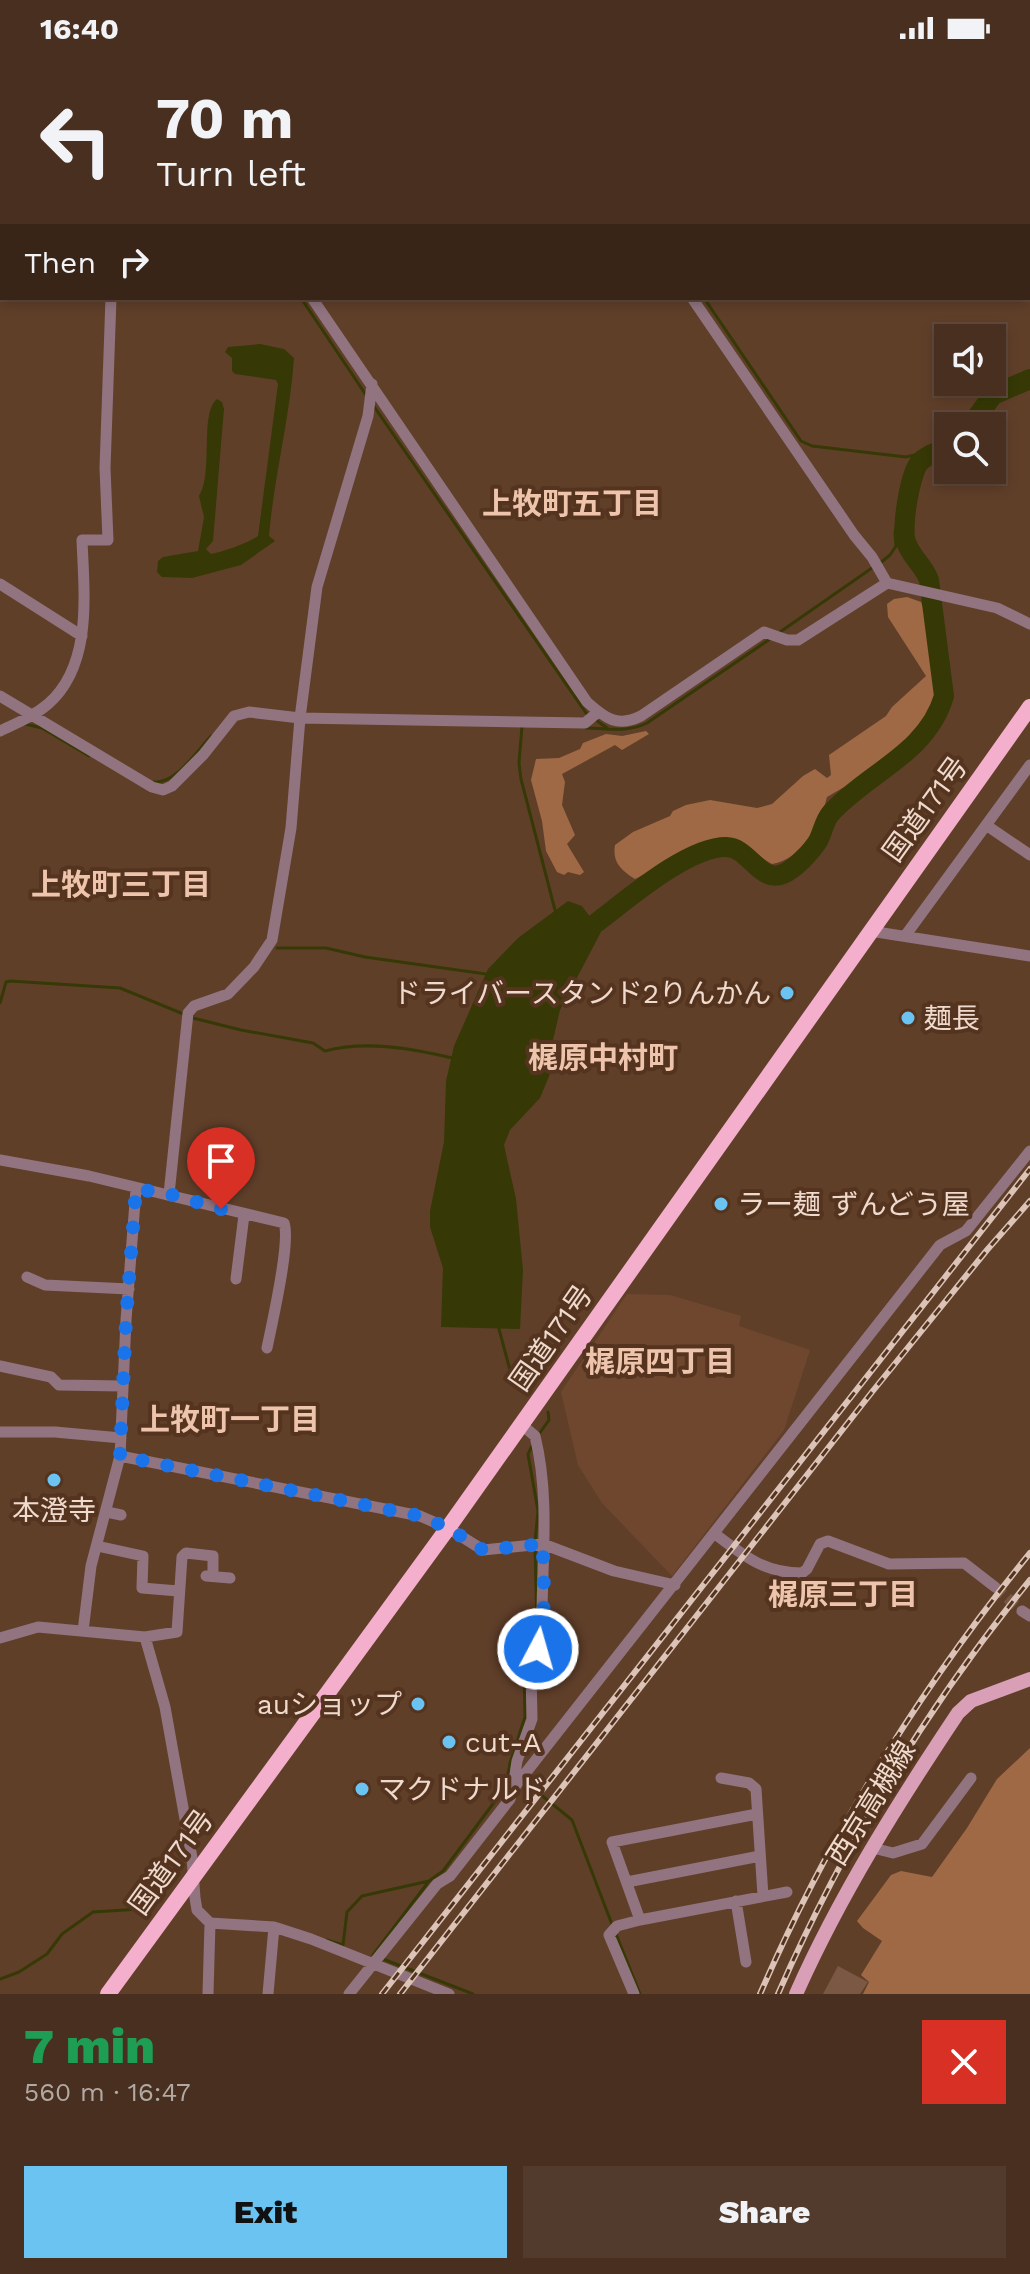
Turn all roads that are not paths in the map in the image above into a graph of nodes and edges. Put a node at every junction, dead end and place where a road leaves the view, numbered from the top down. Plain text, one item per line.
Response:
1 (111, 300) edge
2 (313, 300) edge
3 (693, 300) edge
4 (372, 384) junction
5 (887, 583) junction
6 (0, 584) edge
7 (1030, 624) edge
8 (82, 636) junction
9 (0, 696) edge
10 (1030, 707) edge
11 (598, 712) junction
12 (35, 715) junction
13 (300, 718) junction
14 (0, 731) edge
15 (1030, 765) edge
16 (986, 825) junction
17 (1030, 855) edge
18 (870, 931) junction
19 (905, 936) junction
20 (1030, 956) edge
21 (1030, 1151) edge
22 (0, 1160) edge
23 (136, 1189) junction
24 (169, 1194) junction
25 (244, 1215) junction
26 (27, 1277) dead end
27 (236, 1279) dead end
28 (129, 1289) junction
29 (267, 1348) dead end
30 (0, 1366) edge
31 (123, 1386) junction
32 (522, 1425) junction
33 (0, 1432) edge
34 (121, 1438) junction
35 (120, 1456) junction
36 (107, 1512) junction
37 (121, 1515) dead end
38 (448, 1528) junction
39 (715, 1534) junction
40 (543, 1544) junction
41 (97, 1546) junction
42 (230, 1578) dead end
43 (675, 1585) junction
44 (995, 1587) tunnel mouth
45 (178, 1591) junction
46 (83, 1631) junction
47 (145, 1637) junction
48 (0, 1638) edge
49 (1030, 1679) edge
50 (517, 1778) junction
51 (721, 1778) dead end
52 (971, 1778) dead end
53 (757, 1814) junction
54 (873, 1848) junction
55 (760, 1856) junction
56 (193, 1875) junction
57 (627, 1882) junction
58 (787, 1892) dead end
59 (763, 1896) junction
60 (736, 1901) junction
61 (208, 1920) junction
62 (640, 1920) junction
63 (274, 1927) junction
64 (746, 1962) dead end
65 (374, 1963) junction
66 (108, 1994) edge
67 (208, 1994) edge
68 (268, 1994) edge
69 (349, 1994) edge
70 (446, 1994) edge
71 (634, 1994) edge
72 (796, 1994) edge

1 - 8 street
2 - 4 street
3 - 5 street
4 - 11 street
4 - 13 street
5 - 7 street
5 - 11 street
6 - 8 street
8 - 12 street
9 - 12 street
10 - 18 highway, 国道171号
11 - 13 street
12 - 13 street
12 - 14 street
13 - 24 street
15 - 16 street
16 - 17 street
16 - 19 street
18 - 19 street
18 - 32 highway, 国道171号
19 - 20 street
21 - 39 street
22 - 23 street
23 - 24 street
23 - 28 street
24 - 25 street
25 - 27 street
25 - 29 street
26 - 28 street
28 - 31 street
30 - 31 street
31 - 34 street
32 - 38 highway, 国道171号
32 - 40 street
33 - 34 street
34 - 35 street
35 - 36 street
35 - 38 street
36 - 37 street
36 - 41 street
38 - 40 street
38 - 56 highway, 国道171号
39 - 43 street
39 - 44 street
40 - 43 street
40 - 50 street
41 - 45 street
41 - 46 street
42 - 45 street
43 - 50 street
45 - 47 street
46 - 47 street
46 - 48 street
47 - 56 street
49 - 54 main road, 西京高槻線
50 - 65 street
51 - 53 street
52 - 54 street
53 - 55 street
53 - 57 street
54 - 72 main road, 西京高槻線
55 - 57 street
55 - 59 street
56 - 61 street
56 - 66 highway, 国道171号
57 - 62 street
58 - 59 street
59 - 60 street
60 - 62 street
60 - 64 street
61 - 63 street
61 - 67 street
62 - 71 street
63 - 65 street
63 - 68 street
65 - 69 street
65 - 70 street

